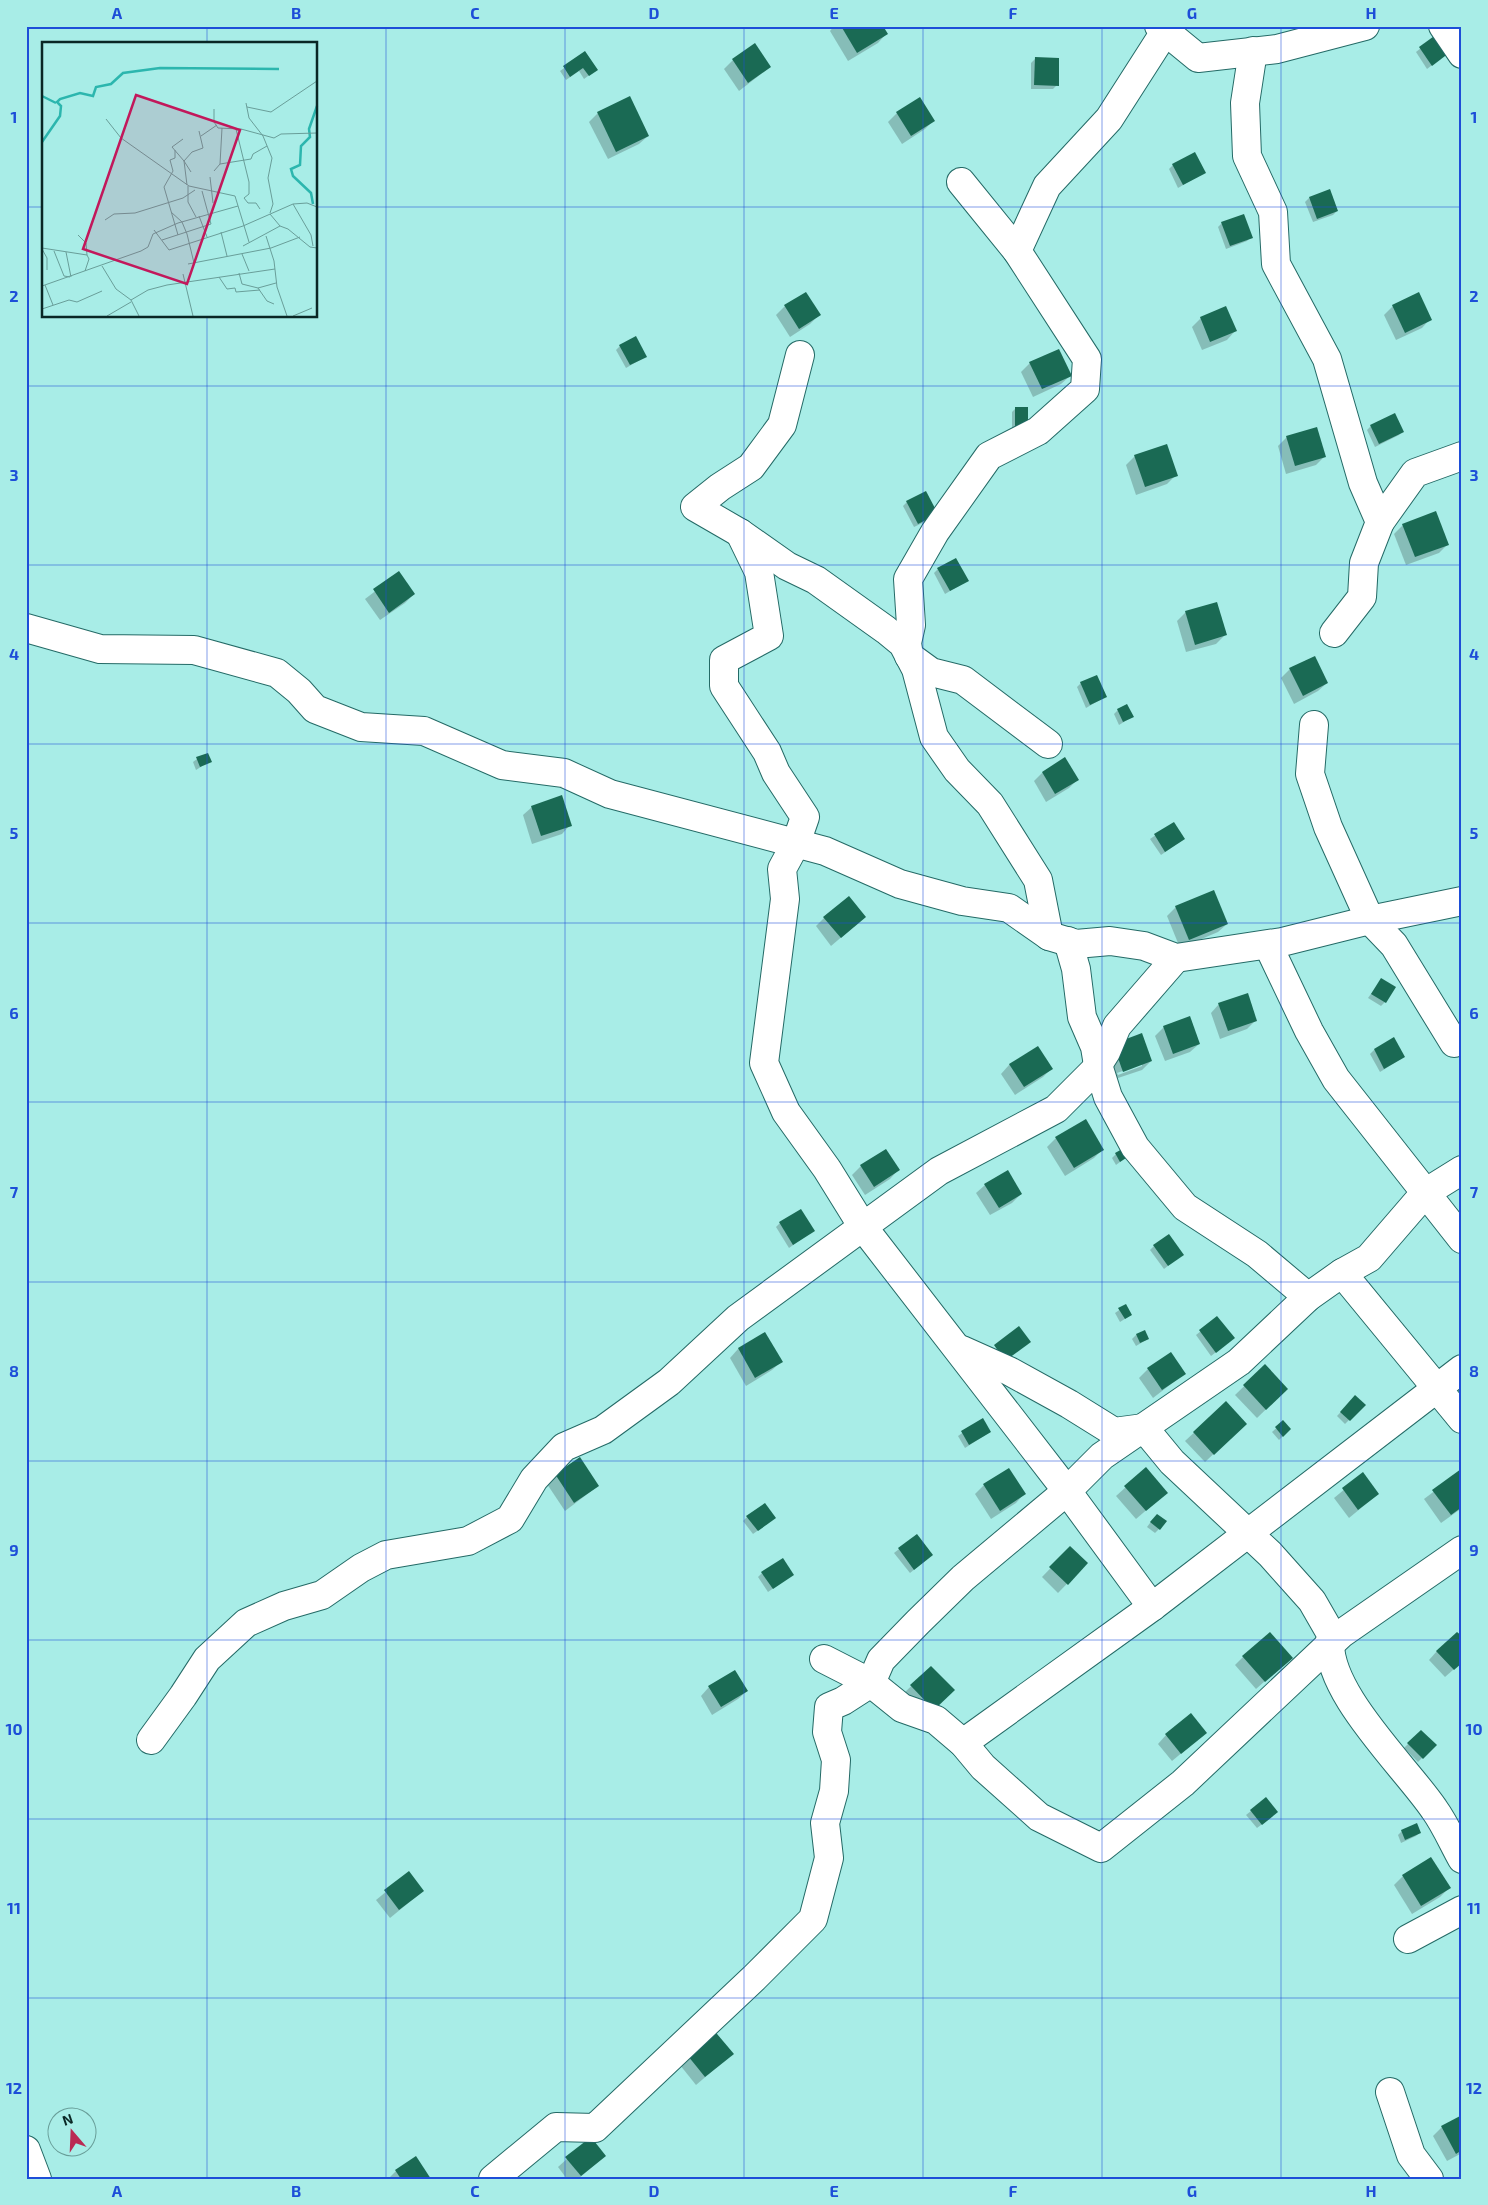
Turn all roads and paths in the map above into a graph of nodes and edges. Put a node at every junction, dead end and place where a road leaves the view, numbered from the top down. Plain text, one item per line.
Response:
1 (1365, 26) edge
2 (1443, 26) edge
3 (1162, 28) edge
4 (1253, 52) junction
5 (1462, 54) edge
6 (1221, 55) junction
7 (1245, 103) junction
8 (961, 182) dead end
9 (1017, 251) junction
10 (800, 355) dead end
11 (1462, 456) edge
12 (1380, 522) junction
13 (740, 533) junction
14 (26, 628) edge
15 (1334, 634) dead end
16 (909, 656) junction
17 (1314, 725) dead end
18 (1048, 744) dead end
19 (796, 843) junction
20 (1462, 901) edge
21 (1370, 920) junction
22 (1058, 939) junction
23 (1268, 945) junction
24 (1176, 958) junction
25 (1454, 1043) dead end
26 (1098, 1065) junction
27 (1462, 1170) edge
28 (1425, 1192) junction
29 (863, 1227) junction
30 (1462, 1239) edge
31 (1342, 1273) junction
32 (1308, 1297) junction
33 (958, 1348) junction
34 (1462, 1369) edge
35 (1437, 1387) junction
36 (1462, 1419) edge
37 (1144, 1428) junction
38 (1067, 1490) junction
39 (1248, 1533) junction
40 (1462, 1550) edge
41 (1152, 1608) junction
42 (1328, 1646) junction
43 (824, 1659) dead end
44 (872, 1682) junction
45 (151, 1740) dead end
46 (964, 1743) junction
47 (1462, 1859) edge
48 (1462, 1910) edge
49 (1408, 1939) dead end
50 (1390, 2092) dead end
51 (26, 2150) edge
52 (37, 2179) edge
53 (493, 2179) edge
54 (1429, 2179) edge

1 - 4 street
2 - 5 street
3 - 6 street
3 - 9 street
4 - 6 street
4 - 7 street
6 - 7 street
7 - 12 street
8 - 9 street
9 - 16 street
10 - 13 street
11 - 12 street
12 - 15 street
13 - 16 street
13 - 19 street
14 - 19 street
16 - 18 street
16 - 22 street
17 - 21 street
19 - 22 street
19 - 29 street
20 - 21 street
21 - 23 street
21 - 25 street
22 - 24 street
22 - 26 street
23 - 24 street
23 - 28 street
24 - 26 street
26 - 29 street
26 - 32 street
27 - 28 street
28 - 30 street
28 - 31 street
29 - 33 street
29 - 45 street
31 - 32 street
31 - 35 street
32 - 37 street
33 - 37 street
33 - 38 street
34 - 35 street
35 - 36 street
35 - 39 street
37 - 38 street
37 - 39 street
38 - 41 street
38 - 44 street
39 - 41 street
39 - 42 street
40 - 42 street
41 - 46 street
42 - 46 street
42 - 47 street
43 - 44 street
44 - 46 street
44 - 53 street
48 - 49 street
50 - 54 street
51 - 52 street

